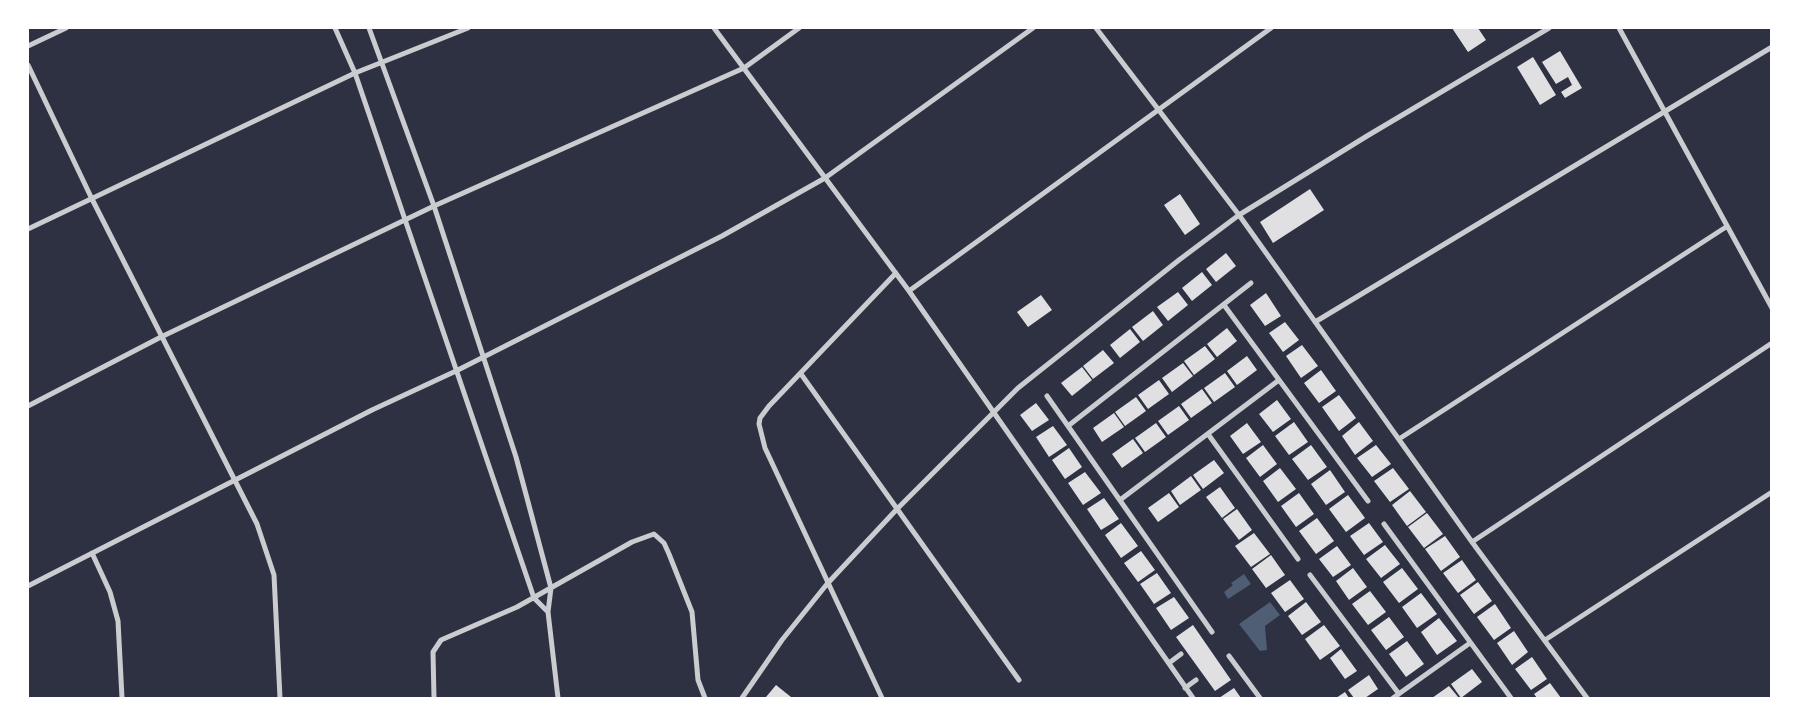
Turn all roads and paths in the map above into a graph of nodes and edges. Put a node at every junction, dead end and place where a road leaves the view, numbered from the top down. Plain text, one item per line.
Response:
1 (66, 28) edge
2 (335, 28) edge
3 (369, 28) edge
4 (468, 28) edge
5 (714, 28) edge
6 (799, 28) edge
7 (1033, 28) edge
8 (1096, 28) edge
9 (1271, 28) edge
10 (1549, 28) edge
11 (1618, 28) edge
12 (28, 46) edge
13 (1772, 47) edge
14 (382, 60) junction
15 (28, 65) edge
16 (744, 68) junction
17 (355, 72) junction
18 (1158, 111) junction
19 (1664, 113) junction
20 (825, 178) junction
21 (90, 197) junction
22 (434, 206) junction
23 (1239, 216) junction
24 (406, 219) junction
25 (1726, 227) junction
26 (28, 228) edge
27 (896, 273) junction
28 (1251, 283) dead end
29 (909, 291) junction
30 (1224, 304) junction
31 (1772, 308) edge
32 (1315, 322) junction
33 (161, 337) junction
34 (1772, 343) edge
35 (484, 356) junction
36 (456, 371) junction
37 (801, 374) junction
38 (1279, 380) junction
39 (1047, 396) dead end
40 (28, 406) edge
41 (993, 410) junction
42 (1068, 426) junction
43 (1208, 434) junction
44 (1399, 439) junction
45 (235, 480) junction
46 (1772, 492) edge
47 (1120, 500) junction
48 (1368, 501) dead end
49 (897, 509) junction
50 (1384, 524) dead end
51 (1472, 542) junction
52 (92, 553) junction
53 (1298, 559) dead end
54 (1310, 575) dead end
55 (827, 584) junction
56 (28, 586) edge
57 (551, 588) junction
58 (534, 598) junction
59 (548, 612) junction
60 (1212, 632) dead end
61 (1544, 640) junction
62 (1470, 643) junction
63 (1181, 654) dead end
64 (1229, 656) dead end
65 (1168, 664) junction
66 (1019, 680) dead end
67 (1196, 680) dead end
68 (1185, 688) junction
69 (1399, 694) junction
70 (122, 698) edge
71 (280, 698) edge
72 (434, 698) edge
73 (558, 698) edge
74 (704, 698) edge
75 (742, 698) edge
76 (882, 698) edge
77 (1193, 698) edge
78 (1260, 698) edge
79 (1393, 698) edge
80 (1511, 698) edge
81 (1587, 698) edge

1 - 12 street
2 - 17 street
3 - 14 street
4 - 14 street
5 - 16 street
6 - 16 street
7 - 20 street
8 - 18 street
9 - 18 street
10 - 23 street
11 - 19 street
13 - 19 street
14 - 17 street
14 - 22 street
15 - 21 street
16 - 20 street
16 - 22 street
17 - 21 street
17 - 24 street
18 - 23 street
18 - 29 street
19 - 25 street
19 - 32 street
20 - 27 street
20 - 35 street
21 - 26 street
21 - 33 street
22 - 24 street
22 - 35 street
23 - 32 street
23 - 41 street
24 - 33 street
24 - 36 street
25 - 31 street
25 - 44 street
27 - 29 street
27 - 37 street
28 - 30 street
29 - 41 street
30 - 38 street
30 - 42 street
32 - 44 street
33 - 40 street
33 - 45 street
34 - 51 street
35 - 36 street
35 - 57 street
36 - 45 street
36 - 58 street
37 - 49 street
37 - 55 street
38 - 43 street
38 - 48 street
39 - 42 street
41 - 49 street
41 - 65 street
42 - 47 street
43 - 47 street
43 - 53 street
44 - 51 street
45 - 52 street
45 - 71 street
46 - 61 street
47 - 60 street
49 - 55 street
49 - 66 street
50 - 62 street
51 - 61 street
52 - 56 street
52 - 70 street
54 - 69 street
55 - 75 street
55 - 76 street
57 - 58 street
57 - 59 street
57 - 74 street
58 - 59 street
58 - 72 street
59 - 73 street
61 - 81 street
62 - 69 street
62 - 80 street
63 - 65 street
64 - 78 street
65 - 68 street
67 - 68 street
68 - 77 street
69 - 79 street

